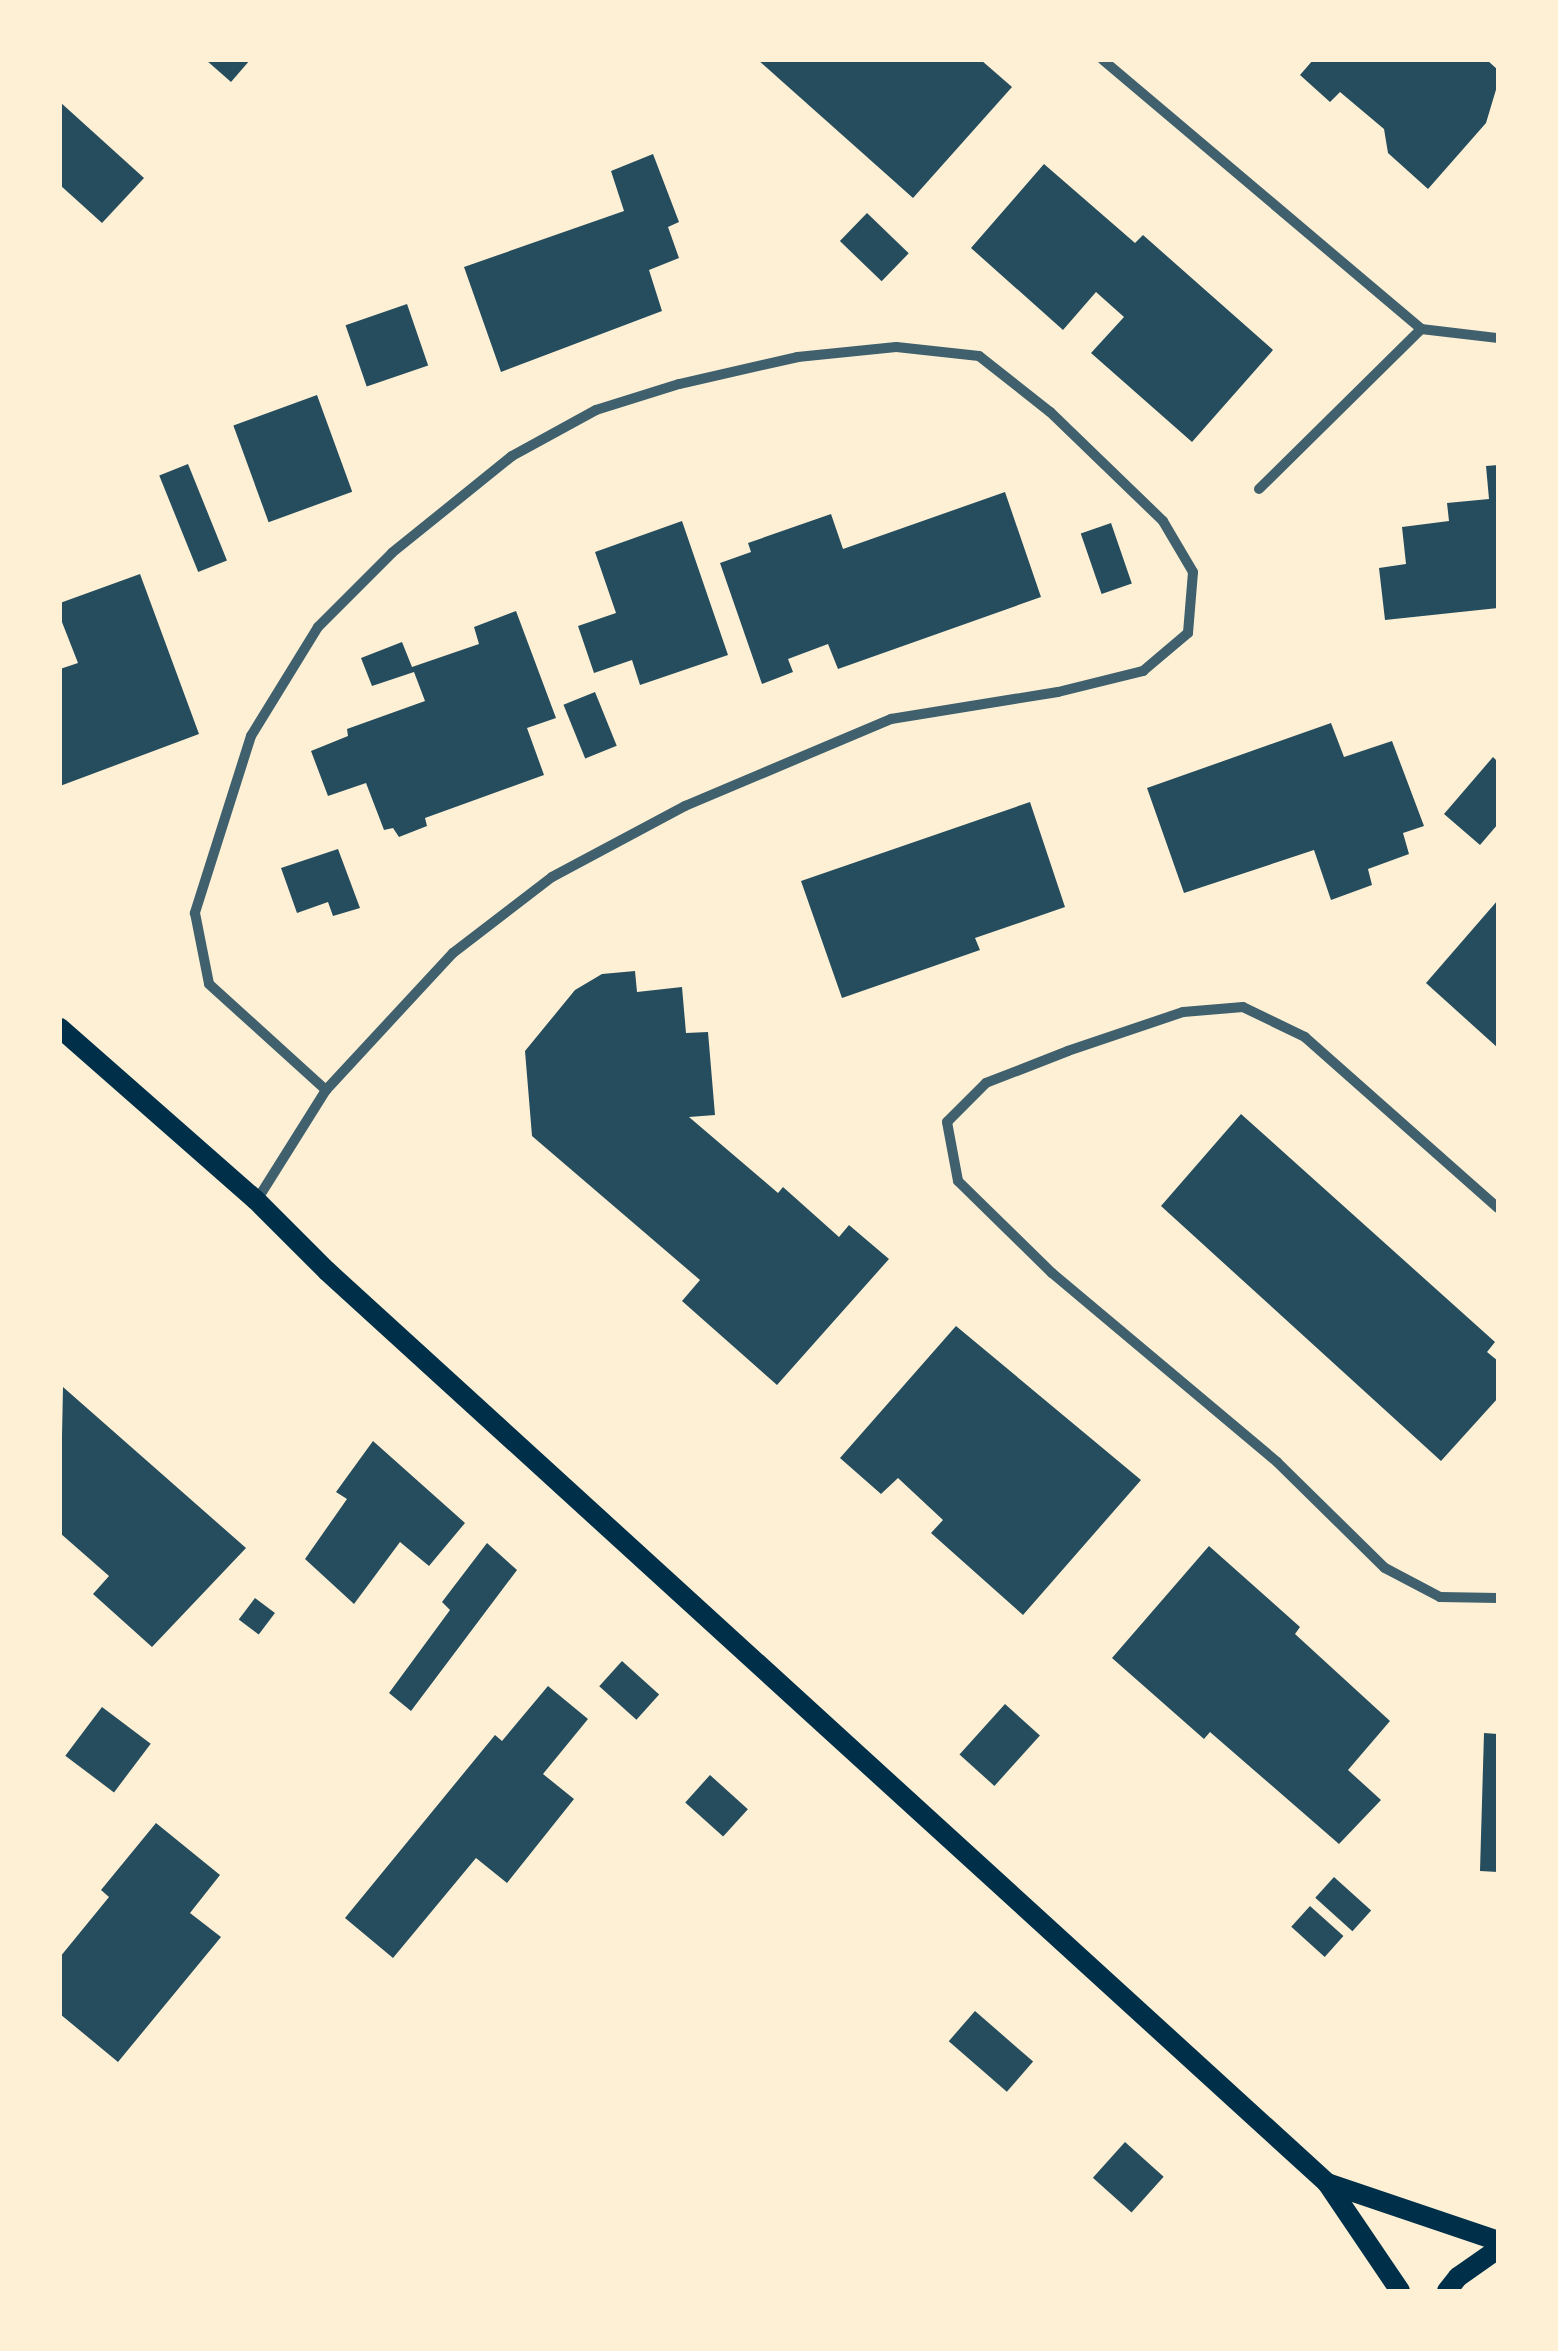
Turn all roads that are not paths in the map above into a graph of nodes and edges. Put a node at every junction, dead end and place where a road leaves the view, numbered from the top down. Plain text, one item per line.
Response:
1 (1102, 60) edge
2 (1422, 329) junction
3 (1498, 338) edge
4 (1258, 489) dead end
5 (60, 1028) edge
6 (326, 1090) junction
7 (256, 1200) junction
8 (1498, 1208) edge
9 (1498, 1598) edge
10 (1327, 2183) junction
11 (1498, 2245) edge
12 (1400, 2291) edge
13 (1448, 2291) edge

1 - 2 street
2 - 3 street
2 - 4 street
5 - 7 main road
6 - 6 street
6 - 7 street
7 - 10 main road
8 - 9 street
10 - 11 main road
10 - 12 main road
11 - 13 main road

